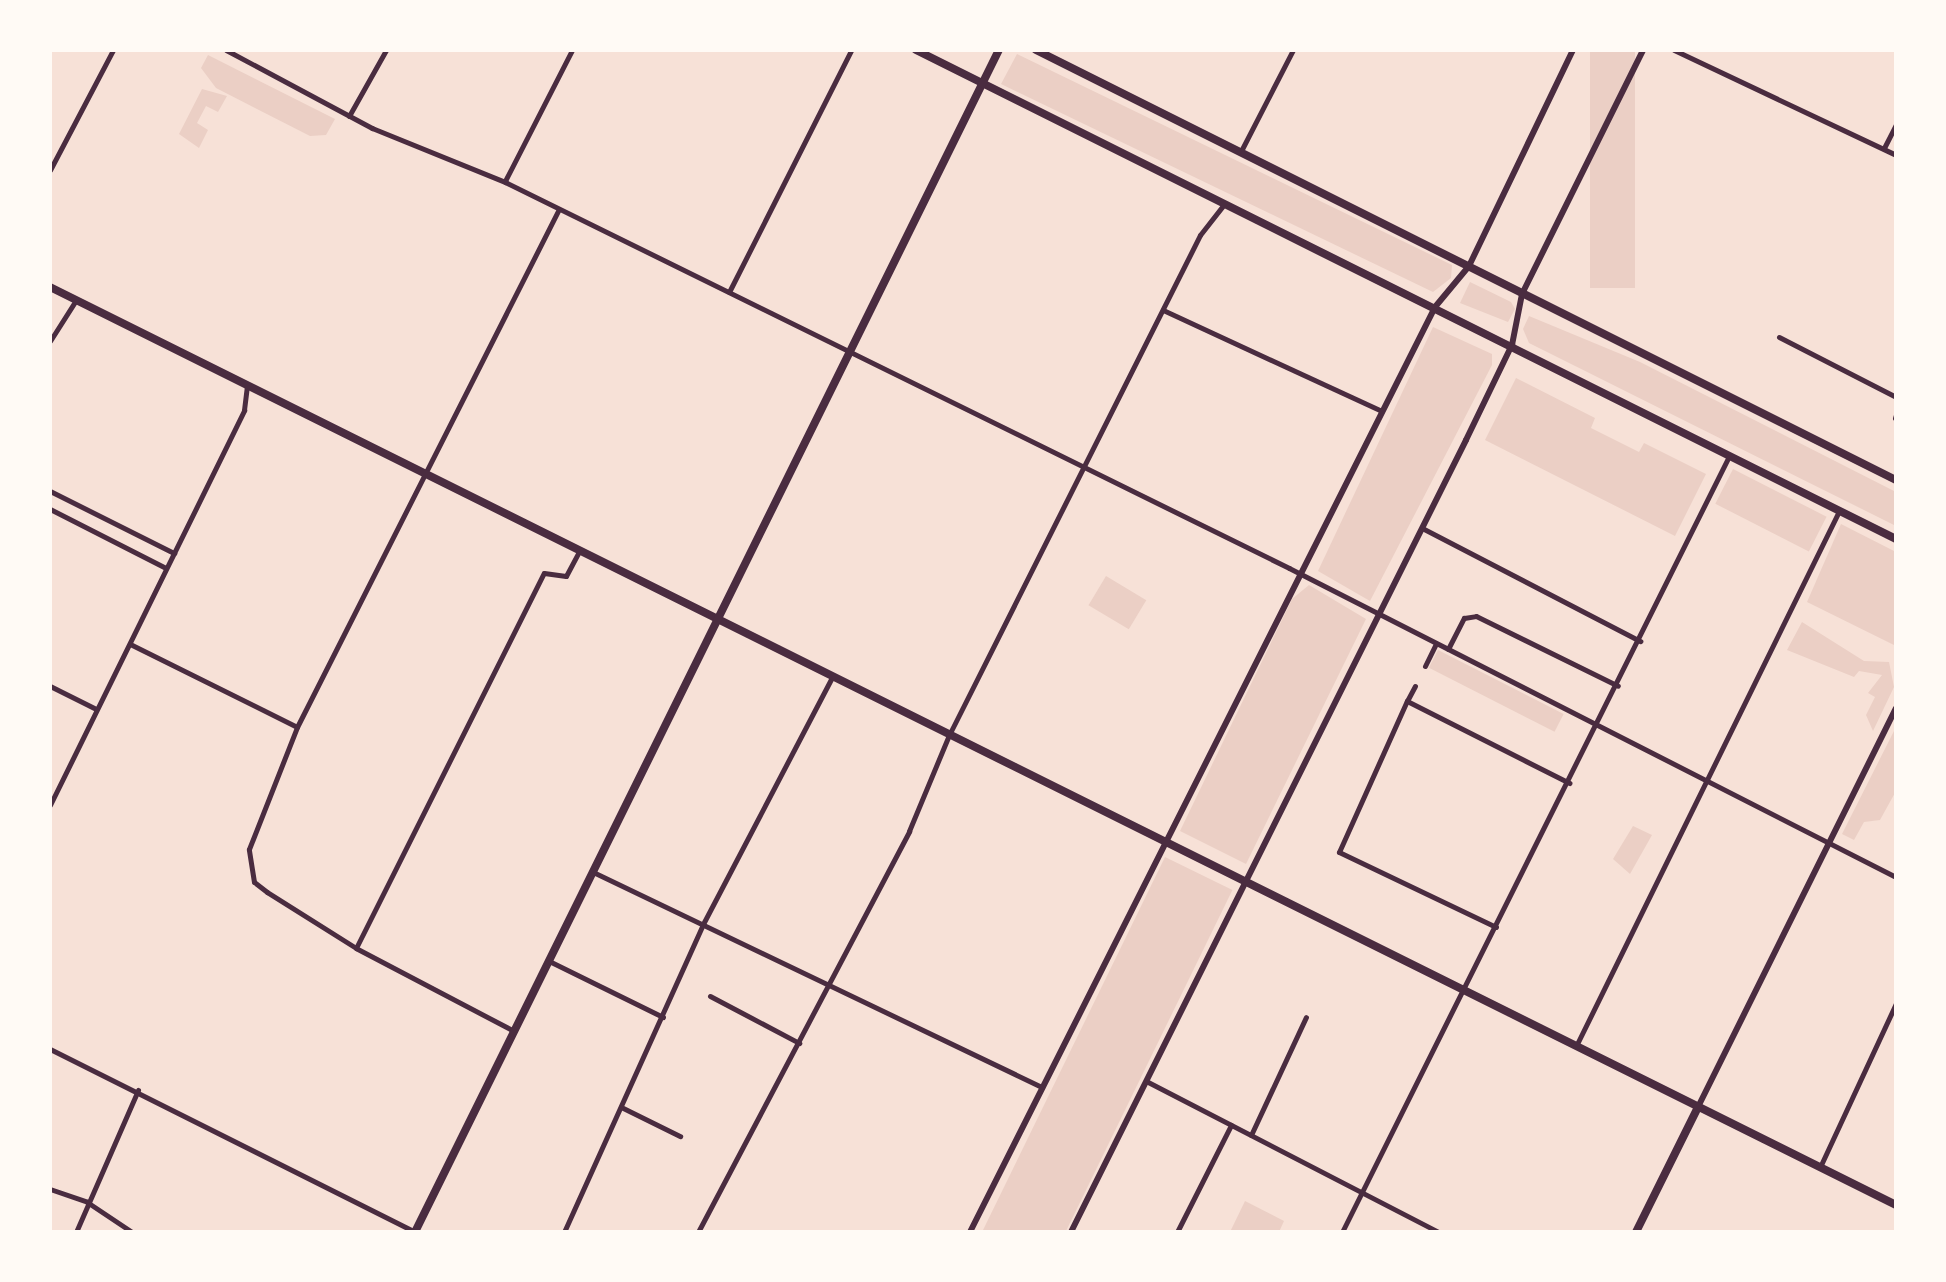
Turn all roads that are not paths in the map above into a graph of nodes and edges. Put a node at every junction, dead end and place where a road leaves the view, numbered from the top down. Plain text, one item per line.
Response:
1 (113, 50) edge
2 (226, 50) edge
3 (386, 50) edge
4 (572, 50) edge
5 (851, 50) edge
6 (916, 50) edge
7 (1000, 50) edge
8 (1036, 50) edge
9 (1293, 50) edge
10 (1573, 50) edge
11 (1644, 50) edge
12 (1674, 50) edge
13 (983, 85) junction
14 (349, 116) junction
15 (1896, 124) edge
16 (1884, 149) junction
17 (1241, 151) junction
18 (1896, 155) edge
19 (50, 170) edge
20 (505, 182) junction
21 (1223, 206) junction
22 (559, 208) junction
23 (1469, 266) junction
24 (50, 287) edge
25 (729, 292) junction
26 (1522, 294) junction
27 (76, 300) junction
28 (1434, 307) junction
29 (1162, 310) junction
30 (1779, 337) dead end
31 (50, 341) edge
32 (1512, 346) junction
33 (849, 352) junction
34 (247, 386) junction
35 (1896, 397) edge
36 (1382, 411) junction
37 (1730, 456) junction
38 (1084, 469) junction
39 (426, 476) junction
40 (1896, 480) edge
41 (50, 490) edge
42 (50, 509) edge
43 (1840, 511) junction
44 (1422, 528) junction
45 (1896, 539) edge
46 (580, 552) junction
47 (174, 553) junction
48 (166, 568) junction
49 (1301, 573) junction
50 (1378, 612) junction
51 (717, 620) junction
52 (1640, 641) junction
53 (1436, 642) junction
54 (130, 644) junction
55 (1448, 649) junction
56 (1425, 666) dead end
57 (832, 677) junction
58 (50, 686) edge
59 (1415, 686) dead end
60 (1618, 686) junction
61 (1407, 701) junction
62 (1896, 708) edge
63 (97, 710) junction
64 (297, 726) junction
65 (1598, 726) junction
66 (949, 735) junction
67 (1710, 783) junction
68 (1569, 784) junction
69 (50, 805) edge
70 (1164, 841) junction
71 (1829, 842) junction
72 (590, 870) junction
73 (1896, 876) edge
74 (1245, 882) junction
75 (703, 924) junction
76 (1496, 927) junction
77 (356, 948) junction
78 (547, 960) junction
79 (828, 984) junction
80 (1464, 991) junction
81 (710, 996) dead end
82 (1896, 1003) edge
83 (662, 1016) junction
84 (1306, 1017) dead end
85 (512, 1030) junction
86 (799, 1042) junction
87 (1576, 1046) junction
88 (50, 1049) edge
89 (1146, 1081) junction
90 (1042, 1086) junction
91 (138, 1090) junction
92 (621, 1107) junction
93 (1698, 1107) junction
94 (1230, 1125) junction
95 (1251, 1135) junction
96 (680, 1136) dead end
97 (1820, 1168) junction
98 (50, 1189) edge
99 (1361, 1192) junction
100 (87, 1202) junction
101 (1896, 1205) edge
102 (76, 1232) edge
103 (132, 1232) edge
104 (415, 1232) edge
105 (564, 1232) edge
106 (698, 1232) edge
107 (970, 1232) edge
108 (1071, 1232) edge
109 (1178, 1232) edge
110 (1342, 1232) edge
111 (1439, 1232) edge
112 (1636, 1232) edge

1 - 19 street
2 - 14 street
3 - 14 street
4 - 20 street
5 - 25 street
6 - 13 main road
7 - 13 main road
8 - 17 main road
9 - 17 street
10 - 23 street
11 - 26 street
12 - 16 street
13 - 21 main road
13 - 33 main road
14 - 20 street
15 - 16 street
16 - 18 street
17 - 23 main road
20 - 22 street
21 - 28 main road
21 - 29 street
22 - 25 street
22 - 39 street
23 - 26 main road
23 - 28 street
24 - 27 main road
25 - 33 street
26 - 32 street
26 - 40 main road
27 - 31 street
27 - 34 main road
28 - 32 main road
28 - 36 street
29 - 36 street
29 - 38 street
30 - 35 street
32 - 37 main road
32 - 44 street
33 - 38 street
33 - 51 main road
34 - 39 main road
34 - 47 street
36 - 49 street
37 - 43 main road
37 - 52 street
38 - 49 street
38 - 66 street
39 - 46 main road
39 - 64 street
41 - 47 street
42 - 48 street
43 - 45 main road
43 - 67 street
44 - 50 street
44 - 52 street
46 - 51 main road
46 - 77 street
47 - 48 street
48 - 54 street
49 - 50 street
49 - 70 street
50 - 53 street
50 - 74 street
51 - 57 main road
51 - 72 main road
52 - 60 street
53 - 55 street
53 - 56 street
54 - 63 street
54 - 64 street
55 - 60 street
55 - 65 street
57 - 66 main road
57 - 75 street
58 - 63 street
59 - 61 street
60 - 65 street
61 - 68 street
61 - 76 street
62 - 71 street
63 - 69 street
64 - 77 street
65 - 67 street
65 - 68 street
66 - 70 main road
66 - 79 street
67 - 71 street
67 - 87 street
68 - 76 street
70 - 74 main road
70 - 90 street
71 - 73 street
71 - 93 street
72 - 75 street
72 - 78 main road
74 - 80 main road
74 - 89 street
75 - 79 street
75 - 83 street
76 - 80 street
77 - 85 street
78 - 83 street
78 - 85 main road
79 - 86 street
79 - 90 street
80 - 87 main road
80 - 99 street
81 - 86 street
82 - 97 street
83 - 92 street
84 - 95 street
85 - 104 main road
86 - 106 street
87 - 93 main road
88 - 91 street
89 - 94 street
89 - 108 street
90 - 107 street
91 - 100 street
91 - 104 street
92 - 96 street
92 - 105 street
93 - 97 main road
93 - 112 main road
94 - 95 street
94 - 109 street
95 - 99 street
97 - 101 main road
98 - 100 street
99 - 110 street
99 - 111 street
100 - 102 street
100 - 103 street

